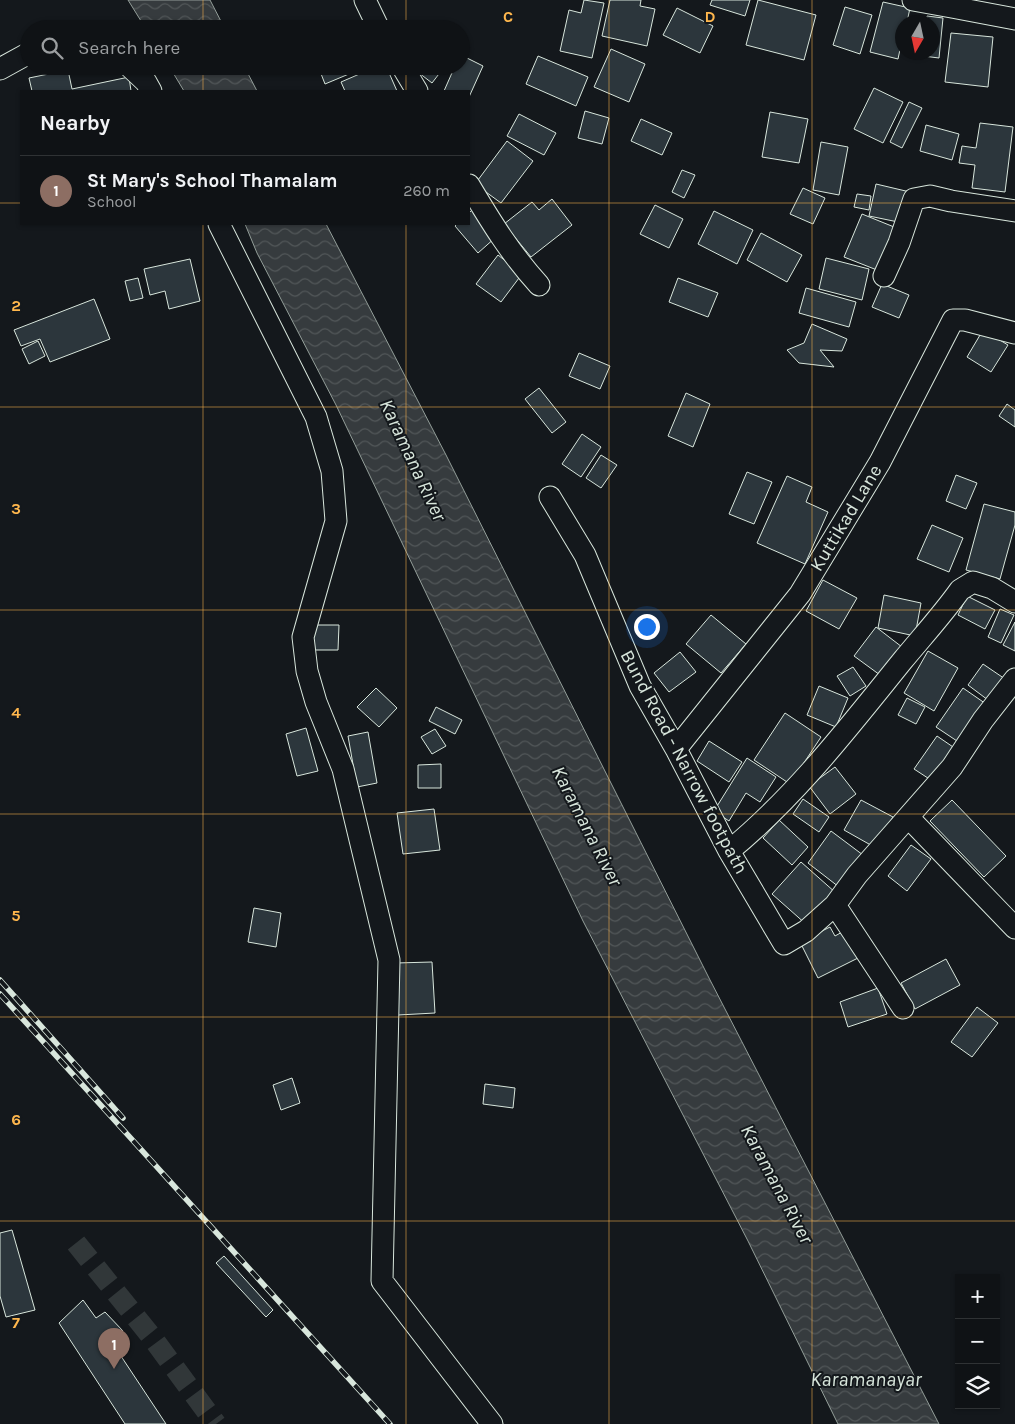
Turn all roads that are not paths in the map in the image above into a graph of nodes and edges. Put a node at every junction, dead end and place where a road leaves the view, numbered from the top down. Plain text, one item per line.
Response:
1 (365, 0) edge
2 (913, 0) edge
3 (957, 4) edge
4 (1015, 19) edge
5 (375, 20) edge
6 (20, 58) edge
7 (0, 69) edge
8 (139, 75) edge
9 (407, 75) edge
10 (150, 90) edge
11 (416, 90) edge
12 (470, 187) edge
13 (1015, 211) edge
14 (220, 225) edge
15 (884, 276) dead end
16 (539, 285) dead end
17 (1015, 333) edge
18 (550, 497) dead end
19 (1015, 602) edge
20 (1015, 679) edge
21 (676, 749) junction
22 (908, 817) junction
23 (729, 851) junction
24 (834, 905) junction
25 (1015, 928) edge
26 (903, 1008) dead end
27 (492, 1424) edge

1 - 5 street
2 - 3 street
3 - 4 street
6 - 7 street
8 - 10 street
9 - 11 street
12 - 16 street
13 - 15 street
14 - 27 street
17 - 21 street, Kuttikad Lane
18 - 21 street, Bund Road - Narrow footpath
19 - 23 street
20 - 22 street
21 - 23 street, Bund Road - Narrow footpath
22 - 24 street
22 - 25 street
23 - 24 street, Bund Road - Narrow footpath
24 - 26 street

